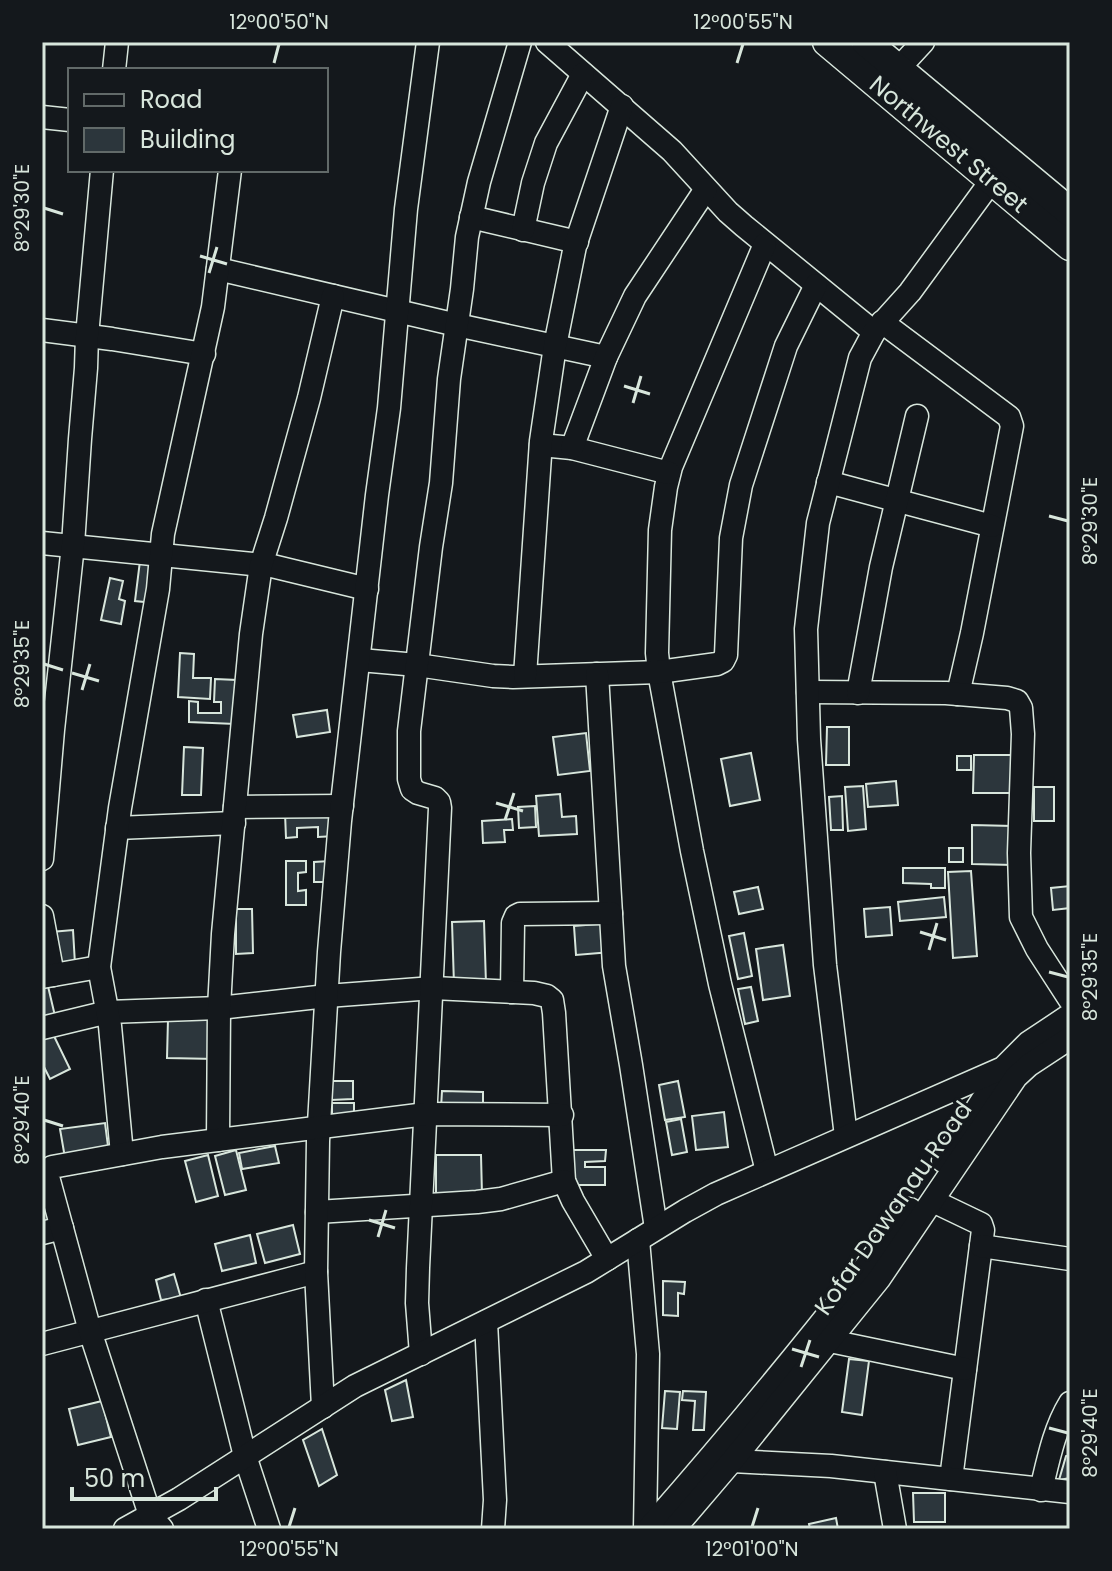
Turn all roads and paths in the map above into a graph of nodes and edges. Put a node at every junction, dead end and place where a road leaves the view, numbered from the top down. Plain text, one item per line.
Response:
1 (117, 42) edge
2 (428, 42) edge
3 (520, 42) edge
4 (547, 42) edge
5 (827, 42) edge
6 (866, 42) edge
7 (923, 42) edge
8 (114, 68) edge
9 (898, 69) junction
10 (583, 74) junction
11 (622, 106) junction
12 (42, 117) edge
13 (68, 120) edge
14 (102, 172) edge
15 (230, 172) edge
16 (992, 180) junction
17 (706, 189) junction
18 (1070, 212) edge
19 (471, 217) junction
20 (523, 230) junction
21 (577, 242) junction
22 (765, 244) junction
23 (1070, 246) edge
24 (218, 269) junction
25 (816, 285) junction
26 (333, 296) junction
27 (398, 311) junction
28 (457, 325) junction
29 (878, 327) junction
30 (42, 330) edge
31 (87, 336) junction
32 (555, 346) junction
33 (204, 354) junction
34 (606, 357) junction
35 (917, 416) dead end
36 (541, 445) junction
37 (572, 448) junction
38 (669, 473) junction
39 (828, 482) junction
40 (895, 500) junction
41 (992, 526) junction
42 (42, 543) edge
43 (73, 545) junction
44 (162, 555) junction
45 (261, 565) junction
46 (367, 589) junction
47 (360, 660) junction
48 (417, 665) junction
49 (659, 672) junction
50 (597, 674) junction
51 (525, 676) junction
52 (808, 692) junction
53 (858, 693) junction
54 (958, 694) junction
55 (342, 806) junction
56 (234, 815) junction
57 (117, 828) junction
58 (42, 859) edge
59 (611, 913) junction
60 (42, 916) edge
61 (99, 967) junction
62 (47, 976) edge
63 (433, 988) junction
64 (512, 992) junction
65 (327, 996) junction
66 (1070, 1000) edge
67 (219, 1008) junction
68 (108, 1012) junction
69 (1070, 1015) edge
70 (42, 1028) edge
71 (1070, 1038) edge
72 (1003, 1068) junction
73 (426, 1114) junction
74 (562, 1115) junction
75 (319, 1128) junction
76 (846, 1136) junction
77 (218, 1140) junction
78 (122, 1154) junction
79 (767, 1171) junction
80 (564, 1181) junction
81 (933, 1201) junction
82 (421, 1207) junction
83 (317, 1212) junction
84 (52, 1231) edge
85 (647, 1234) junction
86 (981, 1246) junction
87 (607, 1259) junction
88 (1070, 1259) edge
89 (316, 1272) junction
90 (206, 1300) junction
91 (486, 1322) junction
92 (90, 1331) junction
93 (830, 1341) junction
94 (42, 1344) edge
95 (421, 1354) junction
96 (965, 1369) junction
97 (1070, 1403) edge
98 (323, 1407) junction
99 (245, 1456) junction
100 (732, 1461) junction
101 (885, 1472) junction
102 (951, 1479) junction
103 (1041, 1490) junction
104 (1070, 1492) edge
105 (156, 1522) edge
106 (125, 1529) edge
107 (269, 1529) edge
108 (493, 1529) edge
109 (646, 1529) edge
110 (674, 1529) edge
111 (895, 1529) edge

1 - 8 street
2 - 27 street
3 - 19 street
4 - 10 street
5 - 16 main road, Northwest Street
6 - 9 main road, Northwest Street
7 - 9 street
9 - 18 main road, Northwest Street
10 - 11 street
10 - 20 street
11 - 17 street
11 - 21 street
12 - 13 street
14 - 31 street
15 - 24 street
16 - 23 main road, Northwest Street
16 - 29 street
17 - 22 street
17 - 34 street
19 - 20 street
19 - 28 street
20 - 21 street
21 - 32 street
22 - 25 street
22 - 38 street
24 - 26 street
24 - 33 street
25 - 29 street
25 - 49 street
26 - 27 street
26 - 45 street
27 - 28 street
27 - 46 street
28 - 32 street
28 - 48 street
29 - 39 street
29 - 41 street
30 - 31 street
31 - 33 street
31 - 43 street
32 - 34 street
32 - 36 street
33 - 44 street
34 - 37 street
35 - 40 street
36 - 37 street
36 - 51 street
37 - 38 street
38 - 49 street
39 - 40 street
39 - 52 street
40 - 41 street
40 - 53 street
41 - 54 street
42 - 43 street
43 - 44 street
43 - 58 street
44 - 45 street
44 - 57 street
45 - 46 street
45 - 56 street
46 - 47 street
47 - 48 street
47 - 55 street
48 - 51 street
48 - 63 street
49 - 50 street
49 - 79 street
50 - 51 street
50 - 59 street
52 - 53 street
52 - 76 street
53 - 54 street
54 - 66 street
55 - 56 street
55 - 65 street
56 - 57 street
56 - 67 street
57 - 61 street
59 - 64 street
59 - 85 street
60 - 62 street
61 - 62 street
61 - 68 street
63 - 64 street
63 - 65 street
63 - 73 street
64 - 74 street
65 - 67 street
65 - 75 street
67 - 68 street
67 - 77 street
68 - 70 street
68 - 78 street
69 - 72 street
71 - 81 street, Kofar Dawanau Road
72 - 76 street
72 - 109 street, Kofar Dawanau Road
73 - 74 street
73 - 75 street
73 - 82 street
74 - 80 street
75 - 77 street
75 - 83 street
76 - 79 street
77 - 78 street
78 - 84 street
79 - 85 street
80 - 82 street
80 - 87 street
81 - 86 street
81 - 93 street, Kofar Dawanau Road
82 - 83 street
82 - 95 street
83 - 89 street
84 - 92 street
85 - 87 street
85 - 109 street
86 - 88 street
86 - 96 street
87 - 91 street
89 - 90 street
89 - 98 street
90 - 92 street
90 - 99 street
91 - 95 street
91 - 108 street
92 - 94 street
92 - 105 street
93 - 96 street
93 - 100 street, Kofar Dawanau Road
95 - 98 street
96 - 102 street
97 - 103 street
98 - 99 street
99 - 105 street
99 - 107 street
100 - 101 street
100 - 110 street, Kofar Dawanau Road
101 - 102 street
101 - 111 street
102 - 103 street
103 - 104 street
105 - 106 street

